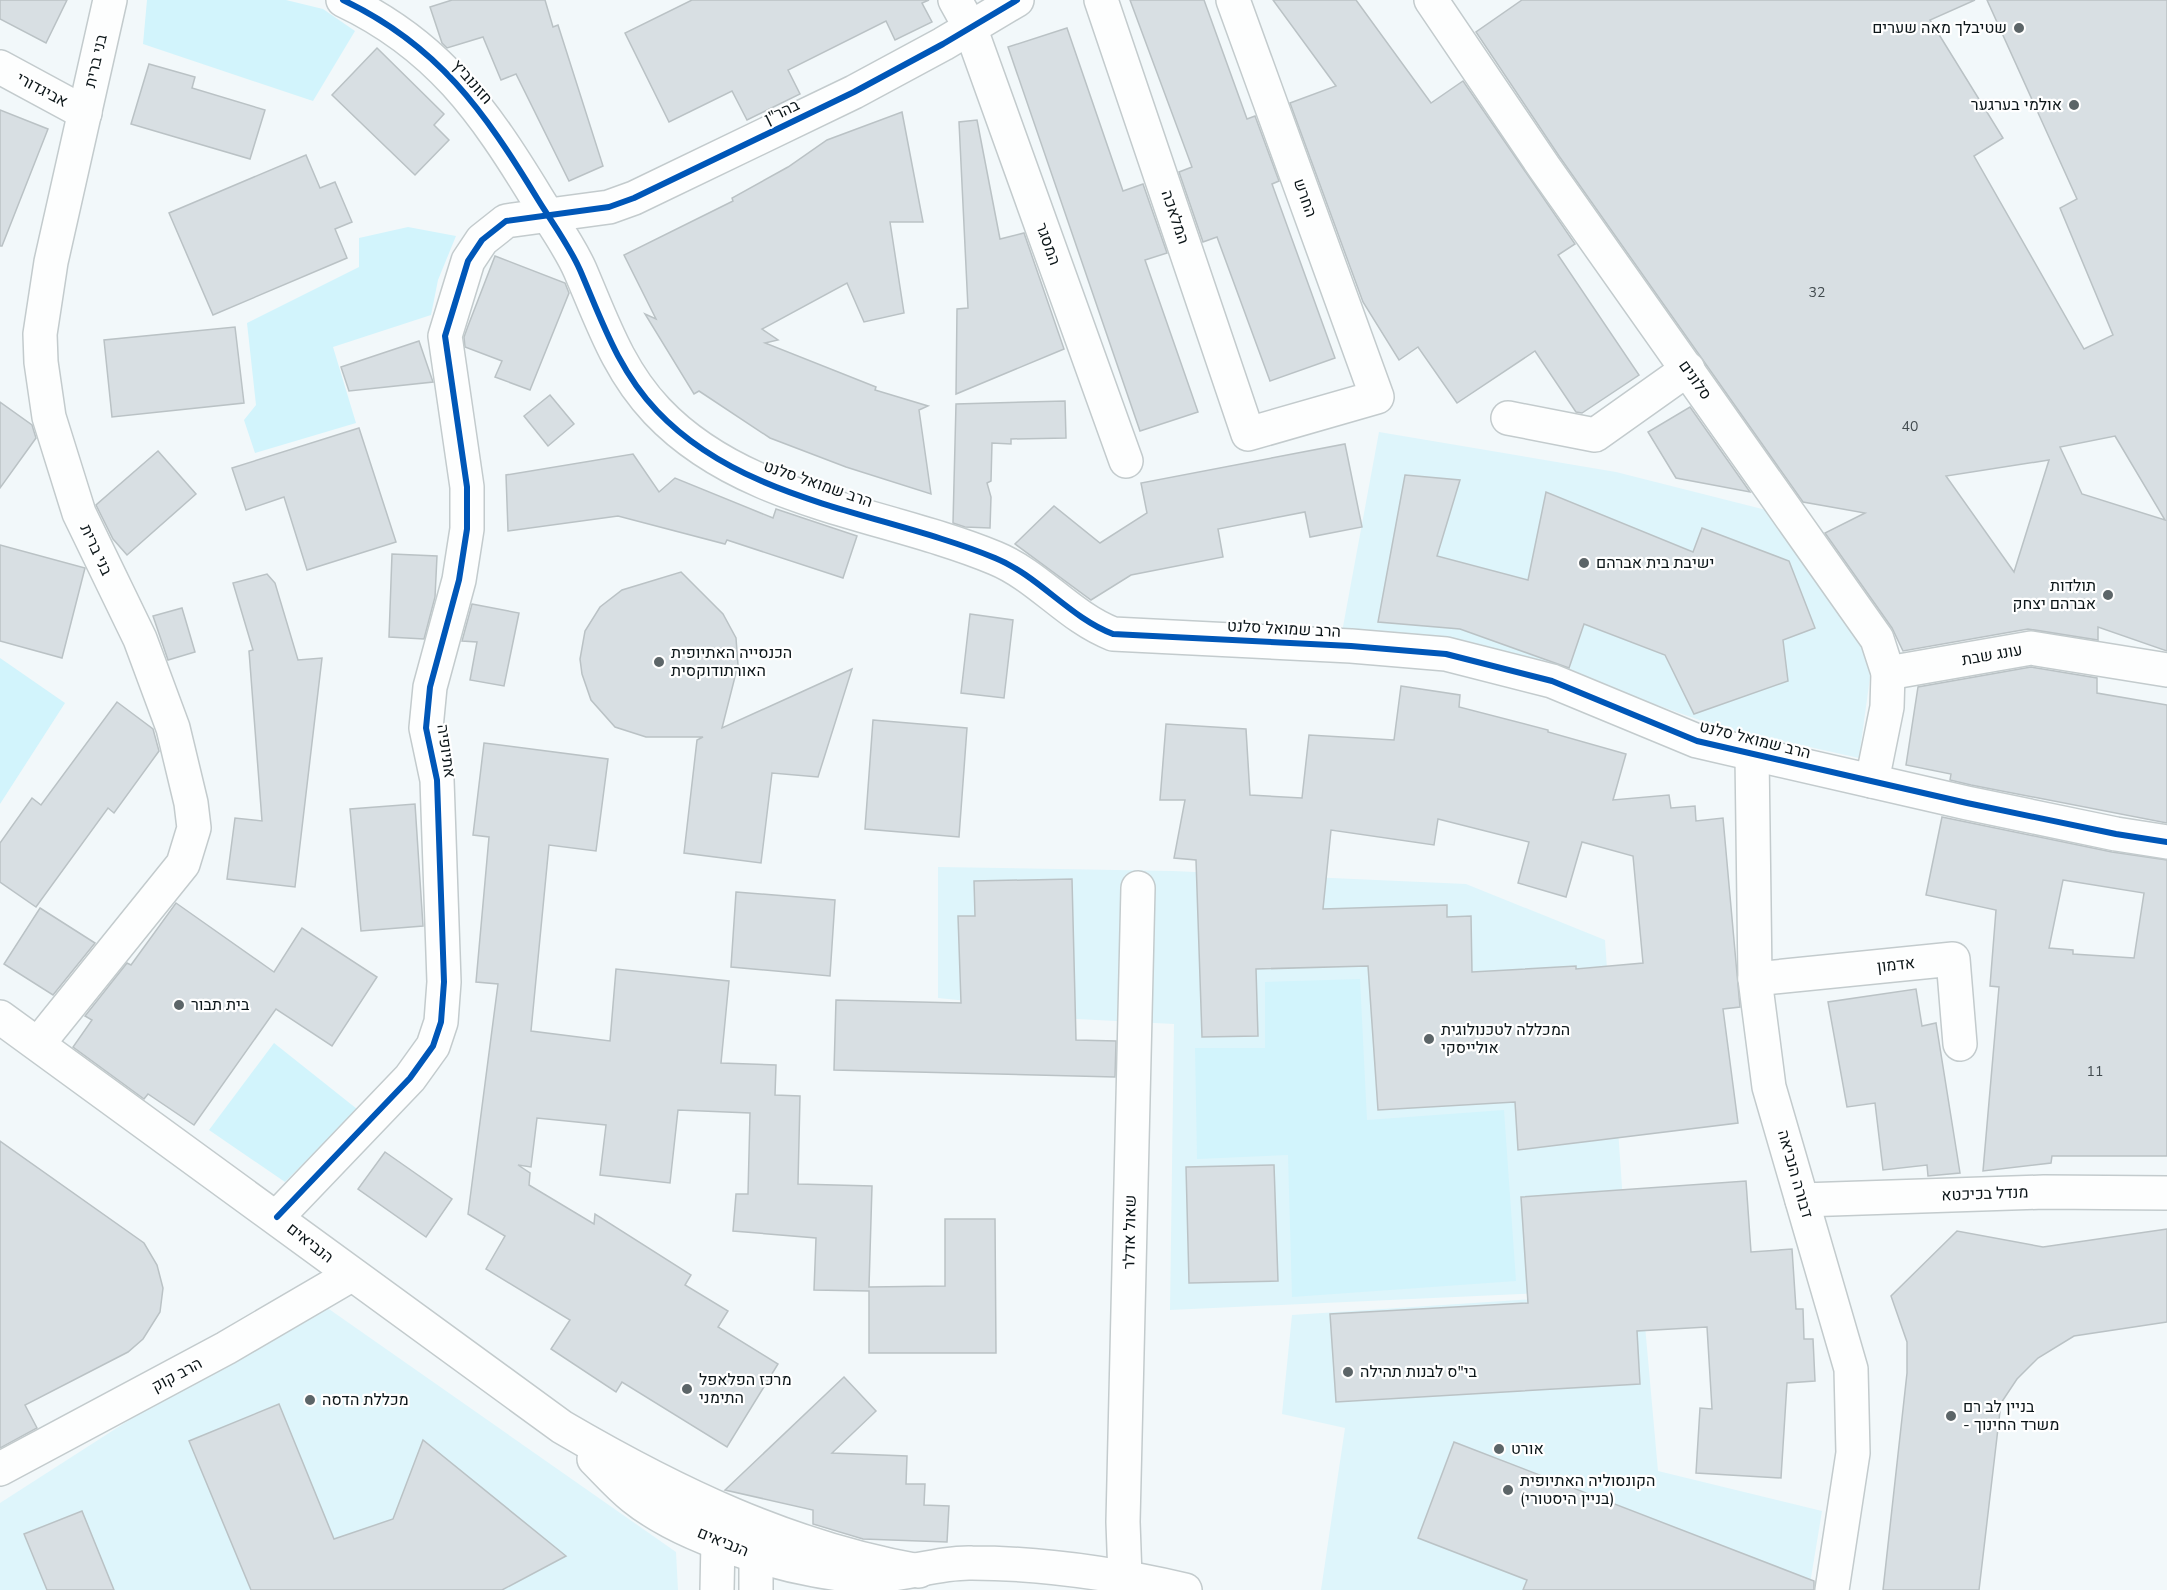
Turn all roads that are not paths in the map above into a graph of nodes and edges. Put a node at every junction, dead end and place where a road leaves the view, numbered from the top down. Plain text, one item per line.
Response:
1 (110, 0) edge
2 (343, 0) edge
3 (1017, 0) edge
4 (1101, 0) edge
5 (1233, 0) edge
6 (1431, 0) edge
7 (963, 14) edge
8 (0, 67) edge
9 (85, 113) junction
10 (547, 215) junction
11 (1688, 369) junction
12 (1377, 397) joint
13 (1508, 418) dead end
14 (1126, 461) dead end
15 (2167, 670) edge
16 (1888, 673) junction
17 (1752, 754) junction
18 (1872, 782) junction
19 (2167, 842) edge
20 (1138, 888) dead end
21 (1755, 979) junction
22 (0, 1017) edge
23 (38, 1044) junction
24 (1960, 1044) dead end
25 (2167, 1193) edge
26 (1802, 1200) junction
27 (277, 1217) junction
28 (351, 1275) junction
29 (562, 1427) junction
30 (0, 1469) edge
31 (743, 1521) junction
32 (718, 1541) junction
33 (756, 1556) junction
34 (905, 1572) junction
35 (1125, 1577) junction
36 (717, 1590) edge
37 (756, 1590) edge
38 (836, 1590) edge
39 (1185, 1590) edge
40 (1832, 1590) edge

1 - 9 street, בני ברית
2 - 10 street, חזונוביץ
3 - 7 street, בהר"ן
4 - 12 street, המלאכה
5 - 12 street, החרש
6 - 11 street, סלונים
7 - 10 street, בהר"ן
7 - 14 street, המסגר
8 - 9 street, אביגדורי
9 - 23 street, בני ברית
10 - 17 street, הרב שמואל סלנט
10 - 27 street, אתיופיה
11 - 13 street
11 - 16 street, סלונים
15 - 16 street, עונג שבת
16 - 18 street, סלונים
17 - 18 street, הרב שמואל סלנט
17 - 21 street, דבורה הנביאה
18 - 19 street, הרב שמואל סלנט
20 - 35 street, שאול אדלר
21 - 24 street, אדמון
21 - 26 street, דבורה הנביאה
22 - 23 street, הנביאים
23 - 27 street, הנביאים
25 - 26 street, מנדל בכיכטא
26 - 40 street, דבורה הנביאה
27 - 28 street, הנביאים
28 - 29 street, הנביאים
28 - 30 street, הרב קוק
29 - 31 street, הנביאים
29 - 32 street, הנביאים
31 - 32 street
31 - 33 street
31 - 34 street, הנביאים
32 - 33 street, הנביאים
32 - 36 street
33 - 34 street, הנביאים
33 - 37 street
34 - 35 street, הנביאים
34 - 38 street
35 - 39 street, הנביאים

